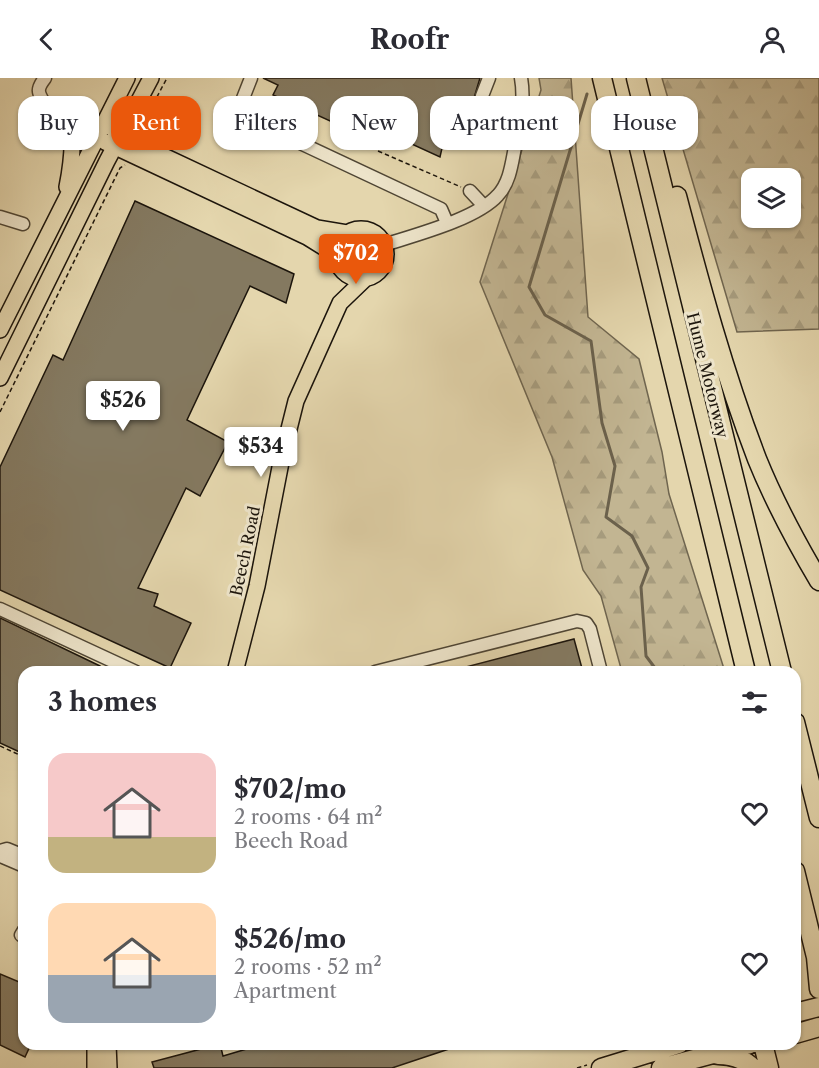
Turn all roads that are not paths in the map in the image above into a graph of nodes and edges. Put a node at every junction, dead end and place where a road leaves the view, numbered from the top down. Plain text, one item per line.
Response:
1 (127, 78) edge
2 (151, 78) edge
3 (251, 78) edge
4 (489, 78) edge
5 (521, 78) edge
6 (602, 78) edge
7 (42, 79) edge
8 (638, 87) edge
9 (39, 96) edge
10 (141, 96) edge
11 (482, 96) dead end
12 (100, 132) junction
13 (111, 138) edge
14 (72, 150) edge
15 (113, 150) edge
16 (135, 150) edge
17 (138, 150) edge
18 (470, 191) road end
19 (63, 205) junction
20 (484, 206) junction
21 (0, 217) edge
22 (447, 223) junction
23 (23, 224) dead end
24 (347, 234) junction
25 (384, 245) junction
26 (338, 261) junction
27 (366, 278) junction
28 (340, 303) junction
29 (0, 330) edge
30 (0, 378) edge
31 (819, 581) edge
32 (0, 609) edge
33 (123, 666) edge
34 (237, 666) edge
35 (399, 666) edge
36 (599, 666) edge
37 (745, 666) edge
38 (781, 666) edge
39 (801, 746) edge
40 (819, 818) edge
41 (0, 851) edge
42 (18, 854) edge
43 (18, 864) edge
44 (801, 894) edge
45 (818, 960) edge
46 (819, 988) edge
47 (819, 1007) edge
48 (801, 1012) edge
49 (819, 1027) edge
50 (801, 1032) edge
51 (94, 1050) edge
52 (108, 1050) edge
53 (660, 1050) edge
54 (726, 1050) edge
55 (765, 1050) edge
56 (698, 1057) junction
57 (95, 1068) edge
58 (109, 1068) edge
59 (601, 1068) edge
60 (661, 1068) edge
61 (753, 1068) edge
62 (769, 1068) edge

1 - 12 main road
2 - 10 main road
3 - 22 street
4 - 11 street
5 - 20 street
6 - 37 highway, Hume Motorway
7 - 9 street
8 - 31 highway
8 - 38 highway, Hume Motorway
12 - 13 main road
12 - 19 main road
14 - 19 main road
15 - 30 main road
16 - 26 main road
17 - 24 main road
18 - 20 street
19 - 29 main road
20 - 22 street
21 - 23 street
22 - 25 street
24 - 25 main road
24 - 26 main road
25 - 27 main road
26 - 27 main road
26 - 28 main road, Beech Road
27 - 28 main road, Beech Road
28 - 34 main road, Beech Road
32 - 33 street
35 - 36 street
39 - 40 highway
41 - 42 street
41 - 43 street
44 - 45 highway
45 - 46 highway
47 - 48 highway
49 - 50 highway
51 - 57 main road
52 - 58 main road
53 - 59 highway
54 - 56 highway
55 - 62 highway
56 - 60 highway
56 - 61 highway

